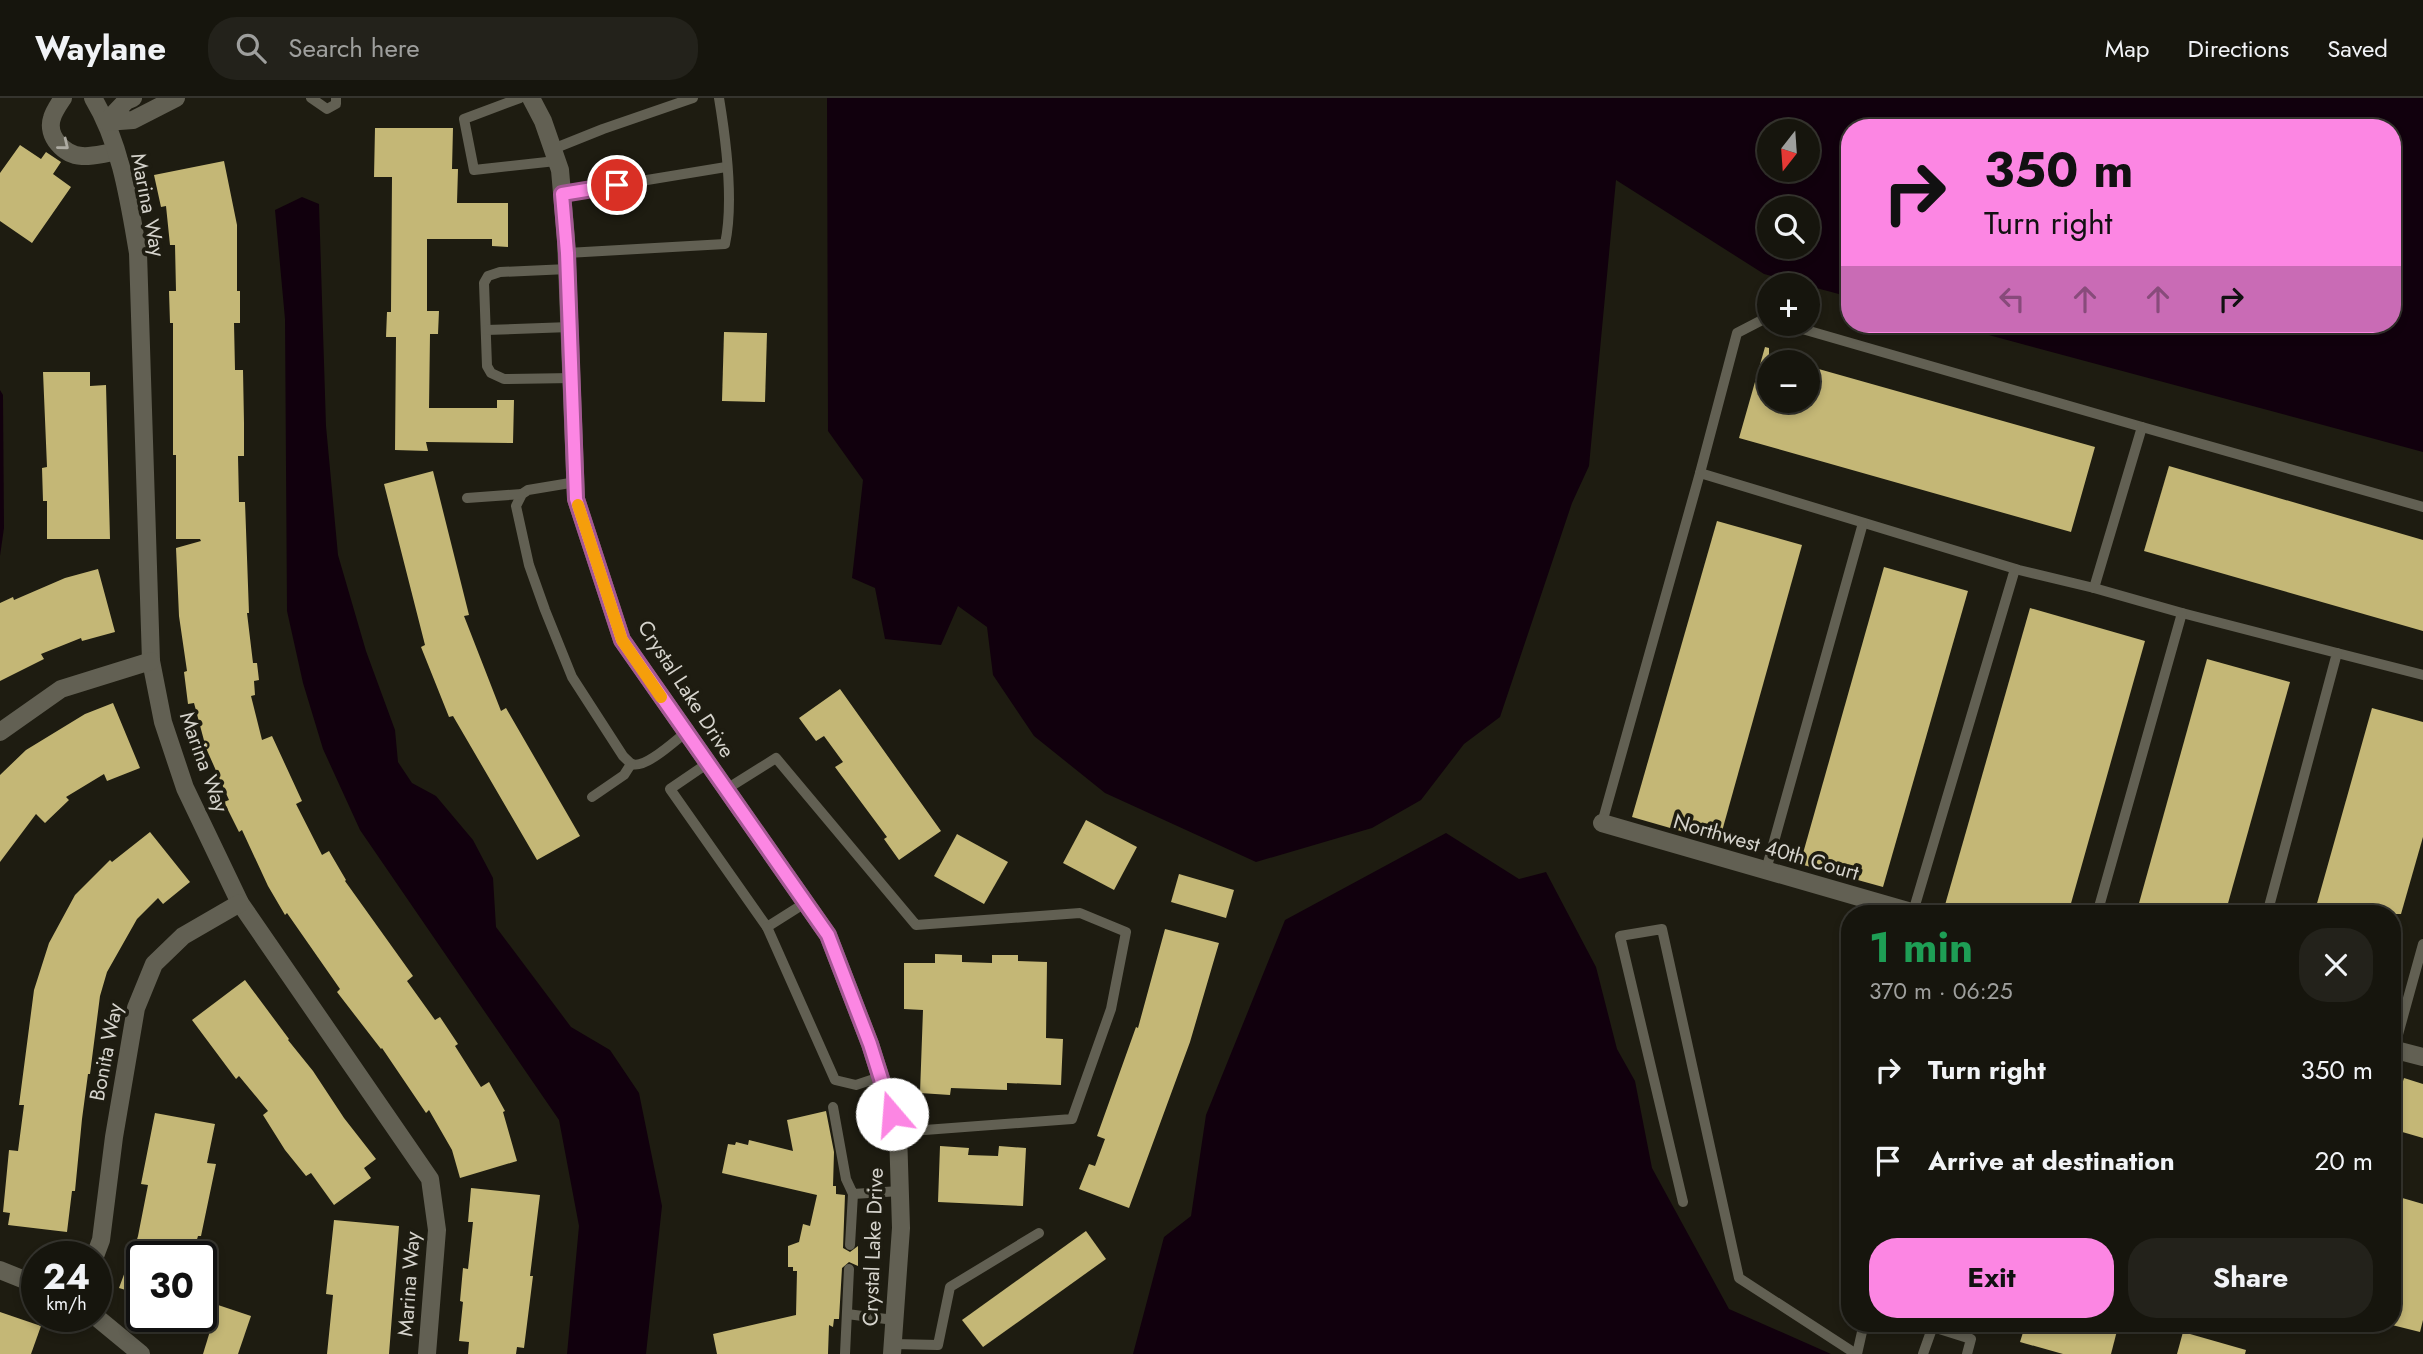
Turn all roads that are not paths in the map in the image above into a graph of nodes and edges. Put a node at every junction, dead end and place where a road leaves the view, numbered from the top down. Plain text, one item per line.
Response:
1 (62, 98) edge
2 (93, 98) edge
3 (133, 98) edge
4 (176, 98) edge
5 (311, 98) edge
6 (336, 98) edge
7 (520, 98) edge
8 (531, 98) edge
9 (693, 98) edge
10 (719, 98) edge
11 (106, 122) junction
12 (116, 152) junction
13 (555, 155) junction
14 (726, 167) junction
15 (562, 194) junction
16 (567, 261) junction
17 (1757, 323) edge
18 (570, 327) junction
19 (486, 330) junction
20 (1820, 334) edge
21 (573, 378) junction
22 (2142, 427) junction
23 (1700, 473) junction
24 (576, 482) junction
25 (522, 494) junction
26 (467, 498) dead end
27 (2423, 507) edge
28 (1863, 523) junction
29 (2014, 569) junction
30 (2094, 588) junction
31 (2182, 613) junction
32 (2337, 653) junction
33 (151, 662) junction
34 (2423, 675) edge
35 (0, 732) edge
36 (685, 733) junction
37 (708, 763) junction
38 (631, 764) junction
39 (725, 790) junction
40 (592, 797) dead end
41 (1602, 823) joint
42 (1766, 870) junction
43 (240, 903) junction
44 (805, 903) junction
45 (1888, 905) edge
46 (1918, 905) edge
47 (2100, 905) edge
48 (2269, 905) edge
49 (767, 927) junction
50 (2423, 944) edge
51 (2401, 1021) edge
52 (2401, 1051) edge
53 (2423, 1057) edge
54 (880, 1077) junction
55 (834, 1107) dead end
56 (898, 1132) junction
57 (900, 1191) junction
58 (853, 1194) junction
59 (1683, 1202) dead end
60 (1039, 1233) dead end
61 (102, 1241) edge
62 (850, 1245) dead end
63 (849, 1269) dead end
64 (0, 1270) edge
65 (21, 1279) edge
66 (847, 1314) junction
67 (894, 1320) junction
68 (112, 1330) edge
69 (1862, 1332) edge
70 (1931, 1332) edge
71 (1952, 1332) edge
72 (892, 1349) edge
73 (939, 1350) edge
74 (141, 1354) edge
75 (427, 1354) edge
76 (845, 1354) edge
77 (1857, 1354) edge
78 (1923, 1354) edge
79 (1967, 1354) edge

1 -> 12 street
2 - 11 street, Marina Way
3 - 11 street
4 - 11 street
5 - 6 lane
7 - 13 lane
8 - 13 street, Crystal Lake Drive
9 - 13 lane
10 - 14 lane
11 - 12 street, Marina Way
12 - 33 street, Marina Way
13 - 15 street, Crystal Lake Drive
14 - 15 lane
14 - 16 lane
15 - 16 street, Crystal Lake Drive
16 - 18 street, Crystal Lake Drive
16 - 19 lane
17 - 23 lane
18 - 19 lane
18 - 21 street, Crystal Lake Drive
19 - 21 lane
20 - 22 lane
21 - 24 street, Crystal Lake Drive
22 - 27 lane
22 - 30 lane
23 - 28 lane
23 - 41 lane
24 - 25 lane
24 - 36 street, Crystal Lake Drive
25 - 26 lane
25 - 38 lane
28 - 29 lane
28 - 42 lane
29 - 30 lane
29 - 46 lane
30 - 31 lane
31 - 32 lane
31 - 47 lane
32 - 34 lane
32 - 48 lane
33 - 35 street
33 - 43 street, Marina Way
36 - 37 street, Crystal Lake Drive
36 - 38 lane
37 - 39 street, Crystal Lake Drive
37 - 49 lane
38 - 40 lane
39 - 44 street, Crystal Lake Drive
39 - 56 lane
41 - 42 street, Northwest 40th Court
42 - 45 street, Northwest 40th Court
43 - 61 street, Bonita Way
43 - 75 street, Marina Way
44 - 49 lane
44 - 54 street, Crystal Lake Drive
49 - 54 lane
50 - 51 lane
52 - 53 street
54 - 56 street, Crystal Lake Drive
55 - 58 lane
56 - 57 street, Crystal Lake Drive
57 - 58 lane
57 - 67 street, Crystal Lake Drive
58 - 62 lane
59 - 77 lane
60 - 73 lane
63 - 66 lane
64 - 65 street
66 - 67 lane
66 - 76 lane
67 - 72 street, Crystal Lake Drive
68 - 74 street
69 - 77 lane
70 - 78 lane
71 - 79 lane
72 - 73 lane

